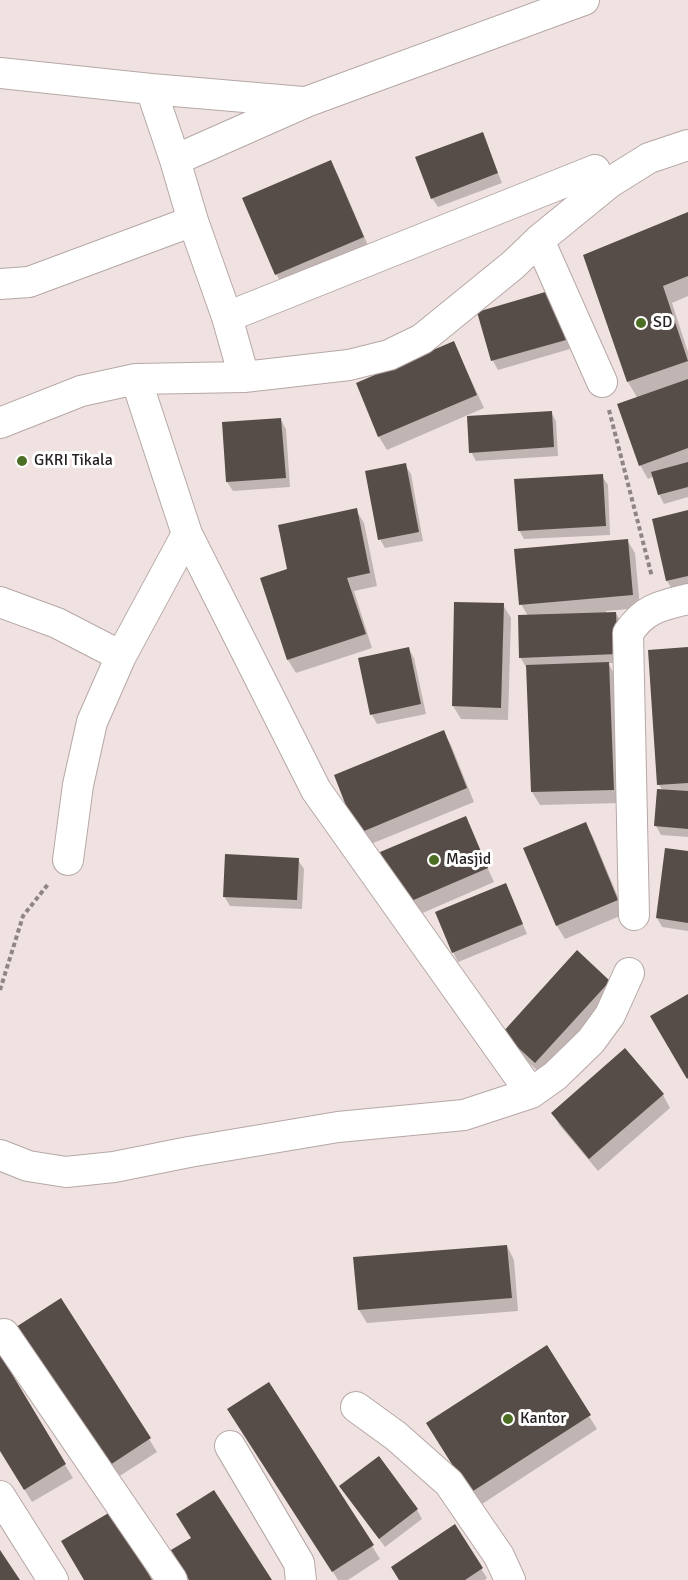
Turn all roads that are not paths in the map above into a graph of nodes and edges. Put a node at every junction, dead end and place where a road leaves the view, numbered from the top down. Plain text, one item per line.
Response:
1 (584, 0) edge
2 (0, 74) edge
3 (151, 89) junction
4 (306, 102) junction
5 (688, 145) edge
6 (176, 160) junction
7 (595, 170) dead end
8 (193, 220) junction
9 (539, 240) junction
10 (0, 284) edge
11 (227, 317) junction
12 (244, 377) junction
13 (136, 379) junction
14 (602, 382) road end
15 (0, 423) edge
16 (187, 534) junction
17 (688, 599) edge
18 (0, 602) edge
19 (121, 656) junction
20 (68, 860) road end
21 (634, 915) dead end
22 (629, 973) dead end
23 (531, 1093) junction
24 (0, 1155) edge
25 (4, 1334) dead end
26 (356, 1407) dead end
27 (230, 1446) dead end
28 (0, 1496) edge
29 (53, 1580) edge
30 (172, 1580) edge
31 (301, 1580) edge
32 (510, 1580) edge

1 - 4 street
2 - 3 street
3 - 4 street
3 - 6 street
4 - 6 street
5 - 9 street
6 - 8 street
7 - 11 street
8 - 10 street
8 - 11 street
9 - 12 street
9 - 14 street
11 - 12 street
12 - 13 street
13 - 15 street
13 - 16 street
16 - 19 street
16 - 23 street
17 - 21 street
18 - 19 street
19 - 20 street
22 - 23 street
23 - 24 street
25 - 30 street
26 - 32 street
27 - 31 street
28 - 29 street

